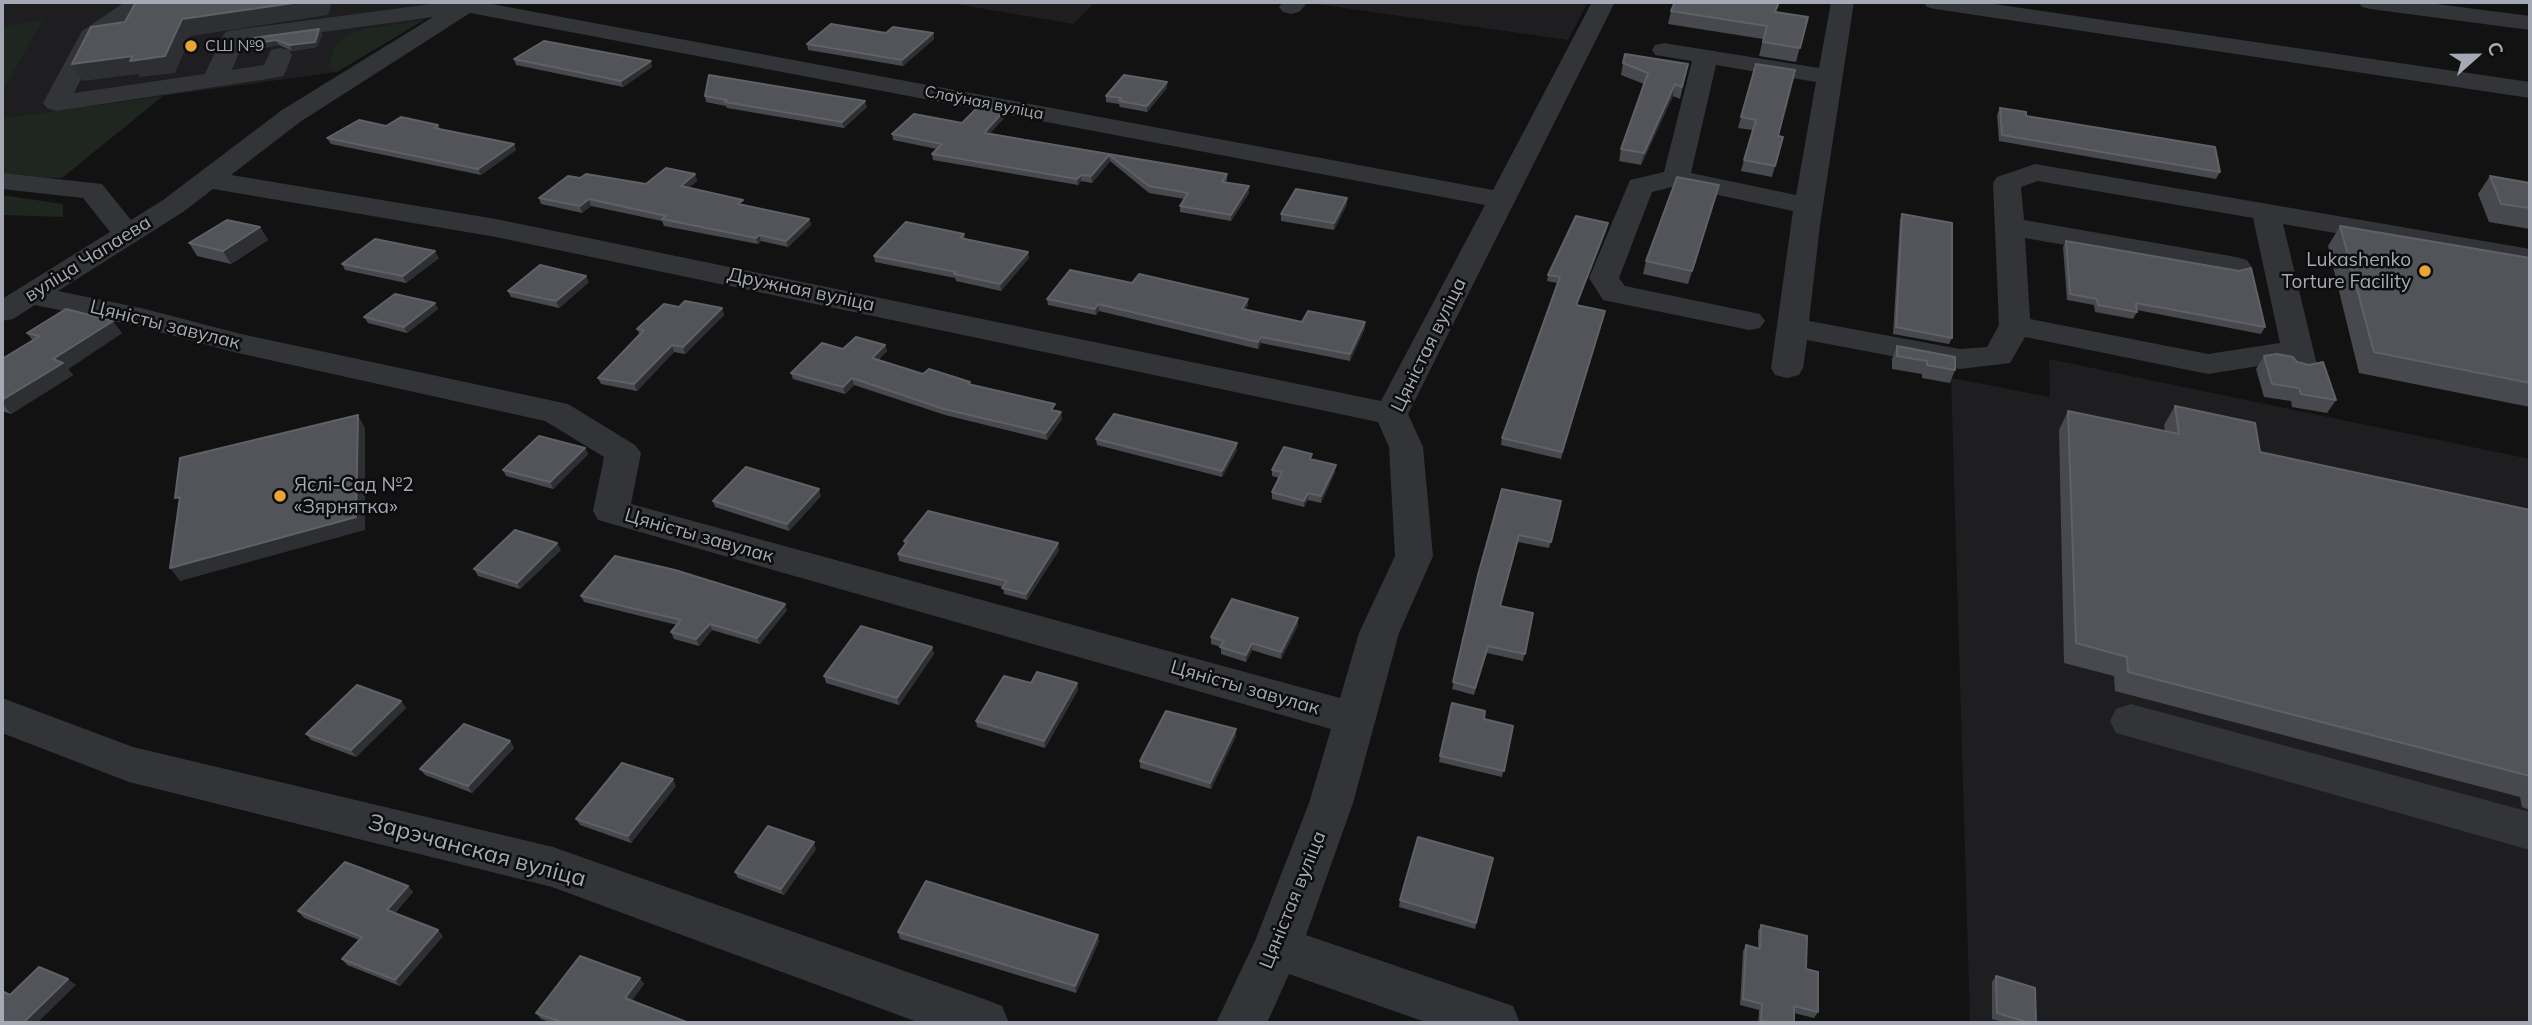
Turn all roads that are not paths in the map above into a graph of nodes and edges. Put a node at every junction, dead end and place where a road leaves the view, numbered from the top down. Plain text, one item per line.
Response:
1 (140, 2) edge
2 (1604, 2) edge
3 (1842, 2) edge
4 (1935, 2) edge
5 (2370, 2) edge
6 (470, 4) edge
7 (400, 8) edge
8 (2466, 8) edge
9 (2530, 23) edge
10 (1664, 50) dead end
11 (281, 55) dead end
12 (1706, 56) junction
13 (1830, 77) junction
14 (215, 80) junction
15 (2530, 90) edge
16 (1676, 178) junction
17 (209, 180) junction
18 (2, 181) edge
19 (1501, 200) junction
20 (1808, 206) junction
21 (2266, 213) junction
22 (2008, 226) junction
23 (127, 234) junction
24 (2530, 258) edge
25 (2236, 266) dead end
26 (33, 295) junction
27 (2, 312) edge
28 (1749, 321) dead end
29 (2015, 325) junction
30 (1794, 328) junction
31 (1787, 368) dead end
32 (1391, 414) junction
33 (2, 715) edge
34 (1355, 719) junction
35 (2131, 721) dead end
36 (2530, 831) edge
37 (1277, 947) junction
38 (984, 1023) edge
39 (1241, 1023) edge
40 (1495, 1023) edge

1 - 14 street
2 - 19 street, Цяністая вуліца
3 - 13 street
4 - 15 street
5 - 8 street
6 - 7 street, Слаўная вуліца
6 - 17 street, вуліца Чапаева
6 - 19 street, Слаўная вуліца
7 - 14 street, Слаўная вуліца
8 - 9 street
10 - 12 street
11 - 14 street
12 - 13 street
12 - 16 street
13 - 20 street
16 - 20 street
16 - 28 street
17 - 23 street, вуліца Чапаева
17 - 32 street, Дружная вуліца
18 - 23 street
19 - 32 street, Цяністая вуліца
20 - 30 street
21 - 22 street
21 - 24 street
21 - 29 street
22 - 25 street
22 - 29 street
23 - 26 street, вуліца Чапаева
26 - 27 street, вуліца Чапаева
26 - 34 street, Цяністы завулак
29 - 30 street
30 - 31 street
32 - 34 street, Цяністая вуліца
33 - 38 street, Зарэчанская вуліца
34 - 37 street, Цяністая вуліца
35 - 36 street
37 - 39 street, Цяністая вуліца
37 - 40 street

